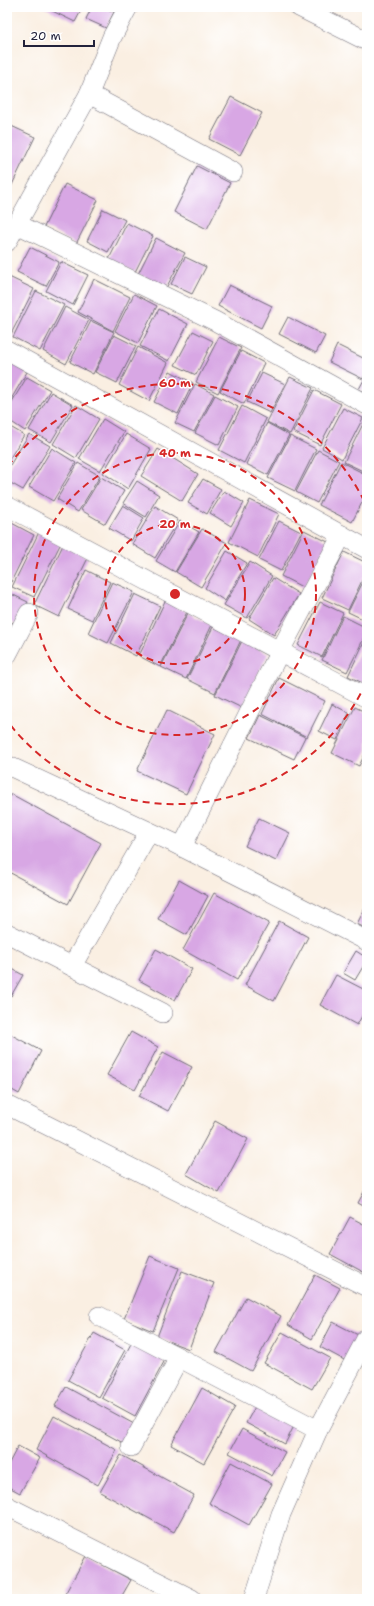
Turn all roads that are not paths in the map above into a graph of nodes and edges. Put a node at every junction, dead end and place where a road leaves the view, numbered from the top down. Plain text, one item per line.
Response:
1 (128, 7) edge
2 (299, 7) edge
3 (367, 41) edge
4 (89, 94) junction
5 (233, 172) dead end
6 (17, 224) junction
7 (7, 242) edge
8 (7, 350) edge
9 (367, 405) edge
10 (7, 506) edge
11 (342, 535) junction
12 (367, 549) edge
13 (29, 613) dead end
14 (280, 651) junction
15 (7, 655) edge
16 (367, 698) edge
17 (7, 765) edge
18 (149, 832) junction
19 (182, 847) junction
20 (7, 933) edge
21 (367, 941) edge
22 (72, 966) junction
23 (163, 1013) dead end
24 (7, 1105) edge
25 (367, 1287) edge
26 (99, 1316) dead end
27 (367, 1337) edge
28 (179, 1358) junction
29 (318, 1430) junction
30 (131, 1447) dead end
31 (7, 1506) edge
32 (192, 1599) edge
33 (254, 1599) edge

1 - 4 street
2 - 3 street
4 - 5 street
4 - 6 street
6 - 7 street
6 - 9 street
8 - 11 street
10 - 14 street
11 - 12 street
11 - 14 street
13 - 15 street
14 - 16 street
14 - 19 street
17 - 18 street
18 - 19 street
18 - 22 street
19 - 21 street
20 - 22 street
22 - 23 street
24 - 25 street
26 - 28 street
27 - 29 street
28 - 29 street
28 - 30 street
29 - 33 street
31 - 32 street

